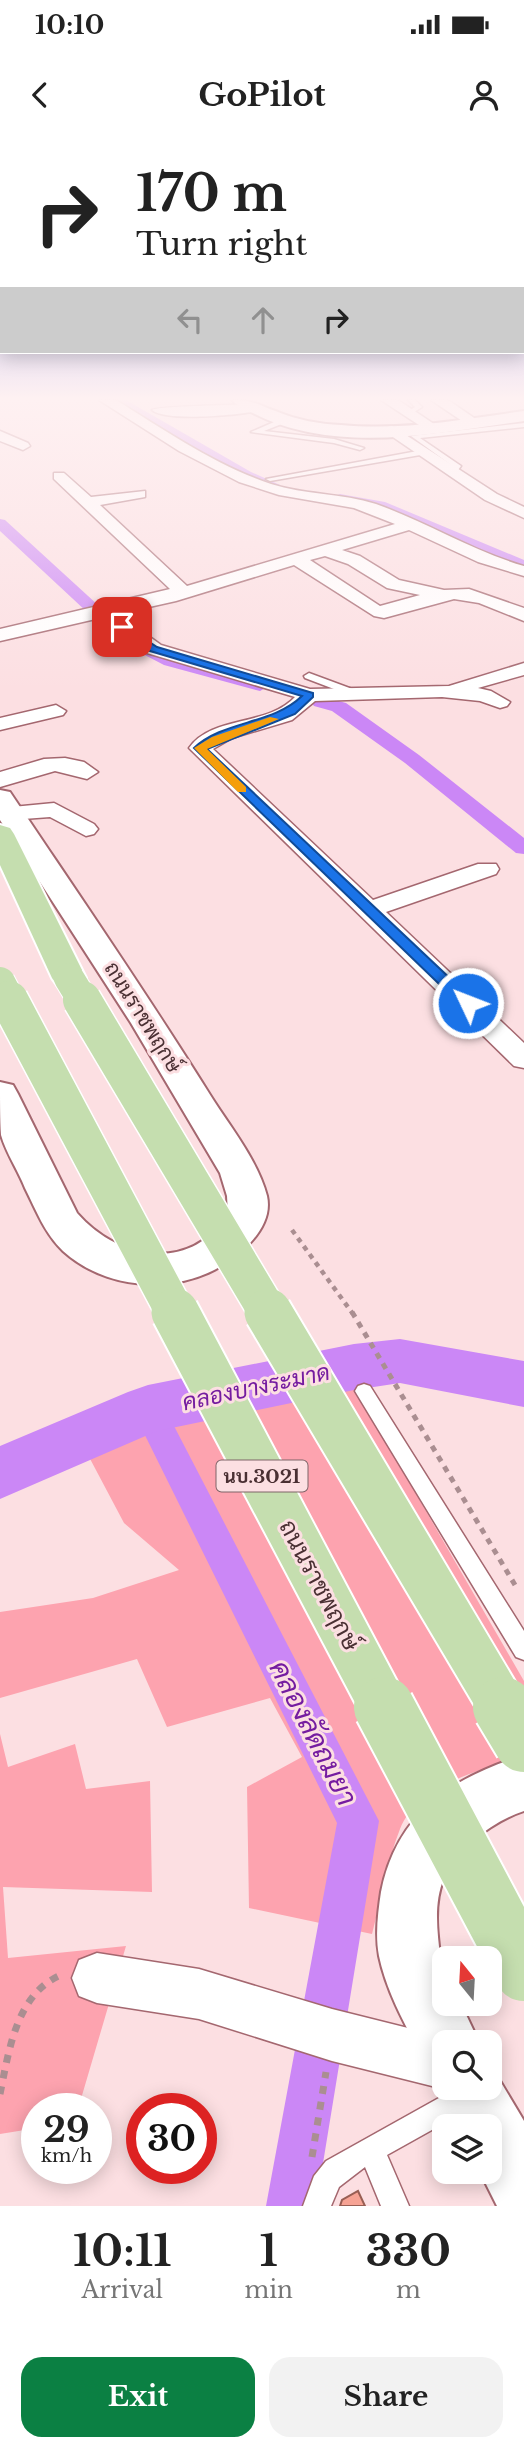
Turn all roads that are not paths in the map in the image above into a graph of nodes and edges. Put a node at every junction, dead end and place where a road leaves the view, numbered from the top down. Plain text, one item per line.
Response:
1 (82, 496) edge
2 (124, 496) edge
3 (310, 496) edge
4 (489, 496) edge
5 (89, 502) junction
6 (524, 513) edge
7 (408, 525) junction
8 (332, 552) junction
9 (380, 552) dead end
10 (297, 559) junction
11 (524, 571) edge
12 (438, 594) junction
13 (170, 597) junction
14 (104, 612) junction
15 (523, 612) edge
16 (0, 614) edge
17 (20, 630) junction
18 (0, 635) edge
19 (524, 669) edge
20 (309, 685) junction
21 (442, 691) junction
22 (500, 702) dead end
23 (56, 711) dead end
24 (0, 724) edge
25 (87, 772) dead end
26 (2, 806) edge
27 (86, 829) dead end
28 (486, 869) dead end
29 (0, 880) edge
30 (370, 909) junction
31 (63, 967) junction
32 (0, 982) edge
33 (524, 1059) edge
34 (0, 1094) edge
35 (364, 1391) dead end
36 (524, 1650) edge
37 (524, 1742) edge
38 (524, 1783) edge
39 (524, 1971) edge
40 (97, 1978) road end
41 (440, 2030) edge
42 (432, 2063) edge
43 (432, 2095) edge
44 (475, 2100) edge
45 (371, 2149) junction
46 (524, 2188) edge
47 (317, 2206) edge
48 (395, 2206) edge

1 - 5 street
2 - 5 street
3 - 7 street
4 - 6 street
5 - 13 street
7 - 8 street
7 - 11 street
8 - 9 street
8 - 10 street
8 - 12 street
10 - 12 street
10 - 13 street
12 - 15 street
13 - 14 street
14 - 17 street
14 - 20 street
16 - 17 street
17 - 18 street
19 - 21 street
20 - 21 street
20 - 30 street
21 - 22 street
23 - 24 street
25 - 26 street
26 - 27 street
26 - 31 main road, ถนนราชพฤกษ์
26 - 34 main road, ถนนราชพฤกษ์
28 - 30 street
29 - 31 main road
30 - 33 street
31 - 37 main road, ถนนราชพฤกษ์, bridge
32 - 39 main road, ถนนราชพฤกษ์ / นบ.3021, bridge
35 - 36 lane
38 - 41 main road
40 - 42 street
43 - 45 lane
44 - 46 main road
45 - 47 lane
45 - 48 lane

